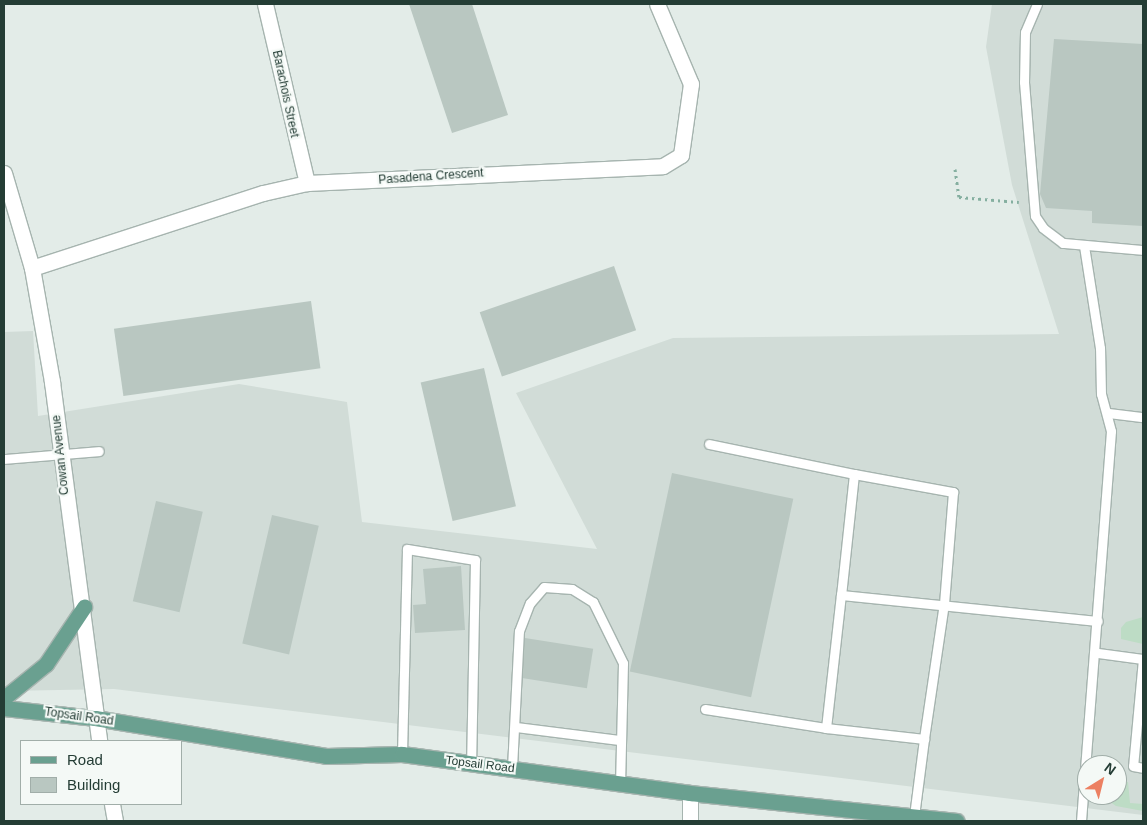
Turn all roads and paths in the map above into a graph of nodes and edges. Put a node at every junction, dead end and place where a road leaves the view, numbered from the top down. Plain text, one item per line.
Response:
1 (264, 4) edge
2 (657, 4) edge
3 (1037, 4) edge
4 (955, 169) dead end
5 (4, 173) edge
6 (307, 184) junction
7 (1032, 203) junction
8 (1084, 246) junction
9 (1143, 250) edge
10 (32, 268) junction
11 (1109, 413) junction
12 (1143, 417) edge
13 (709, 444) dead end
14 (62, 450) junction
15 (100, 450) dead end
16 (4, 459) edge
17 (854, 474) junction
18 (842, 595) junction
19 (944, 603) junction
20 (84, 607) junction
21 (1098, 621) junction
22 (1098, 653) junction
23 (1143, 659) edge
24 (4, 698) edge
25 (4, 708) edge
26 (705, 709) dead end
27 (95, 718) junction
28 (516, 727) junction
29 (826, 728) junction
30 (924, 739) junction
31 (99, 740) edge
32 (619, 740) junction
33 (402, 754) junction
34 (471, 764) junction
35 (512, 768) junction
36 (1143, 768) edge
37 (620, 784) junction
38 (690, 793) junction
39 (112, 805) edge
40 (914, 816) junction
41 (115, 821) edge
42 (690, 821) edge
43 (957, 821) edge
44 (1082, 821) edge

1 - 6 street, Barachois Street
2 - 6 street, Pasadena Crescent
3 - 7 lane
4 - 7 path
5 - 10 street, Cowan Avenue
6 - 10 street, Pasadena Crescent
7 - 8 lane
8 - 9 lane
8 - 11 lane
10 - 14 street, Cowan Avenue
11 - 12 lane
11 - 21 lane
13 - 17 lane
14 - 15 lane
14 - 16 lane
14 - 20 street, Cowan Avenue
17 - 18 lane
17 - 19 lane
18 - 19 lane
18 - 29 lane
19 - 21 lane
19 - 30 lane
20 - 24 main road
20 - 27 street, Cowan Avenue
21 - 22 lane
22 - 23 lane
22 - 44 lane
23 - 36 lane
25 - 27 main road, Topsail Road
26 - 29 lane
27 - 31 street, Cowan Avenue
27 - 33 main road, Topsail Road
28 - 32 lane
28 - 32 lane
28 - 35 lane
29 - 30 lane
30 - 40 lane
32 - 37 lane
33 - 34 main road, Topsail Road
33 - 34 lane
34 - 35 main road, Topsail Road
35 - 37 main road, Topsail Road
37 - 38 main road, Topsail Road
38 - 40 main road, Topsail Road
38 - 42 street
39 - 41 street
40 - 43 main road, Topsail Road

